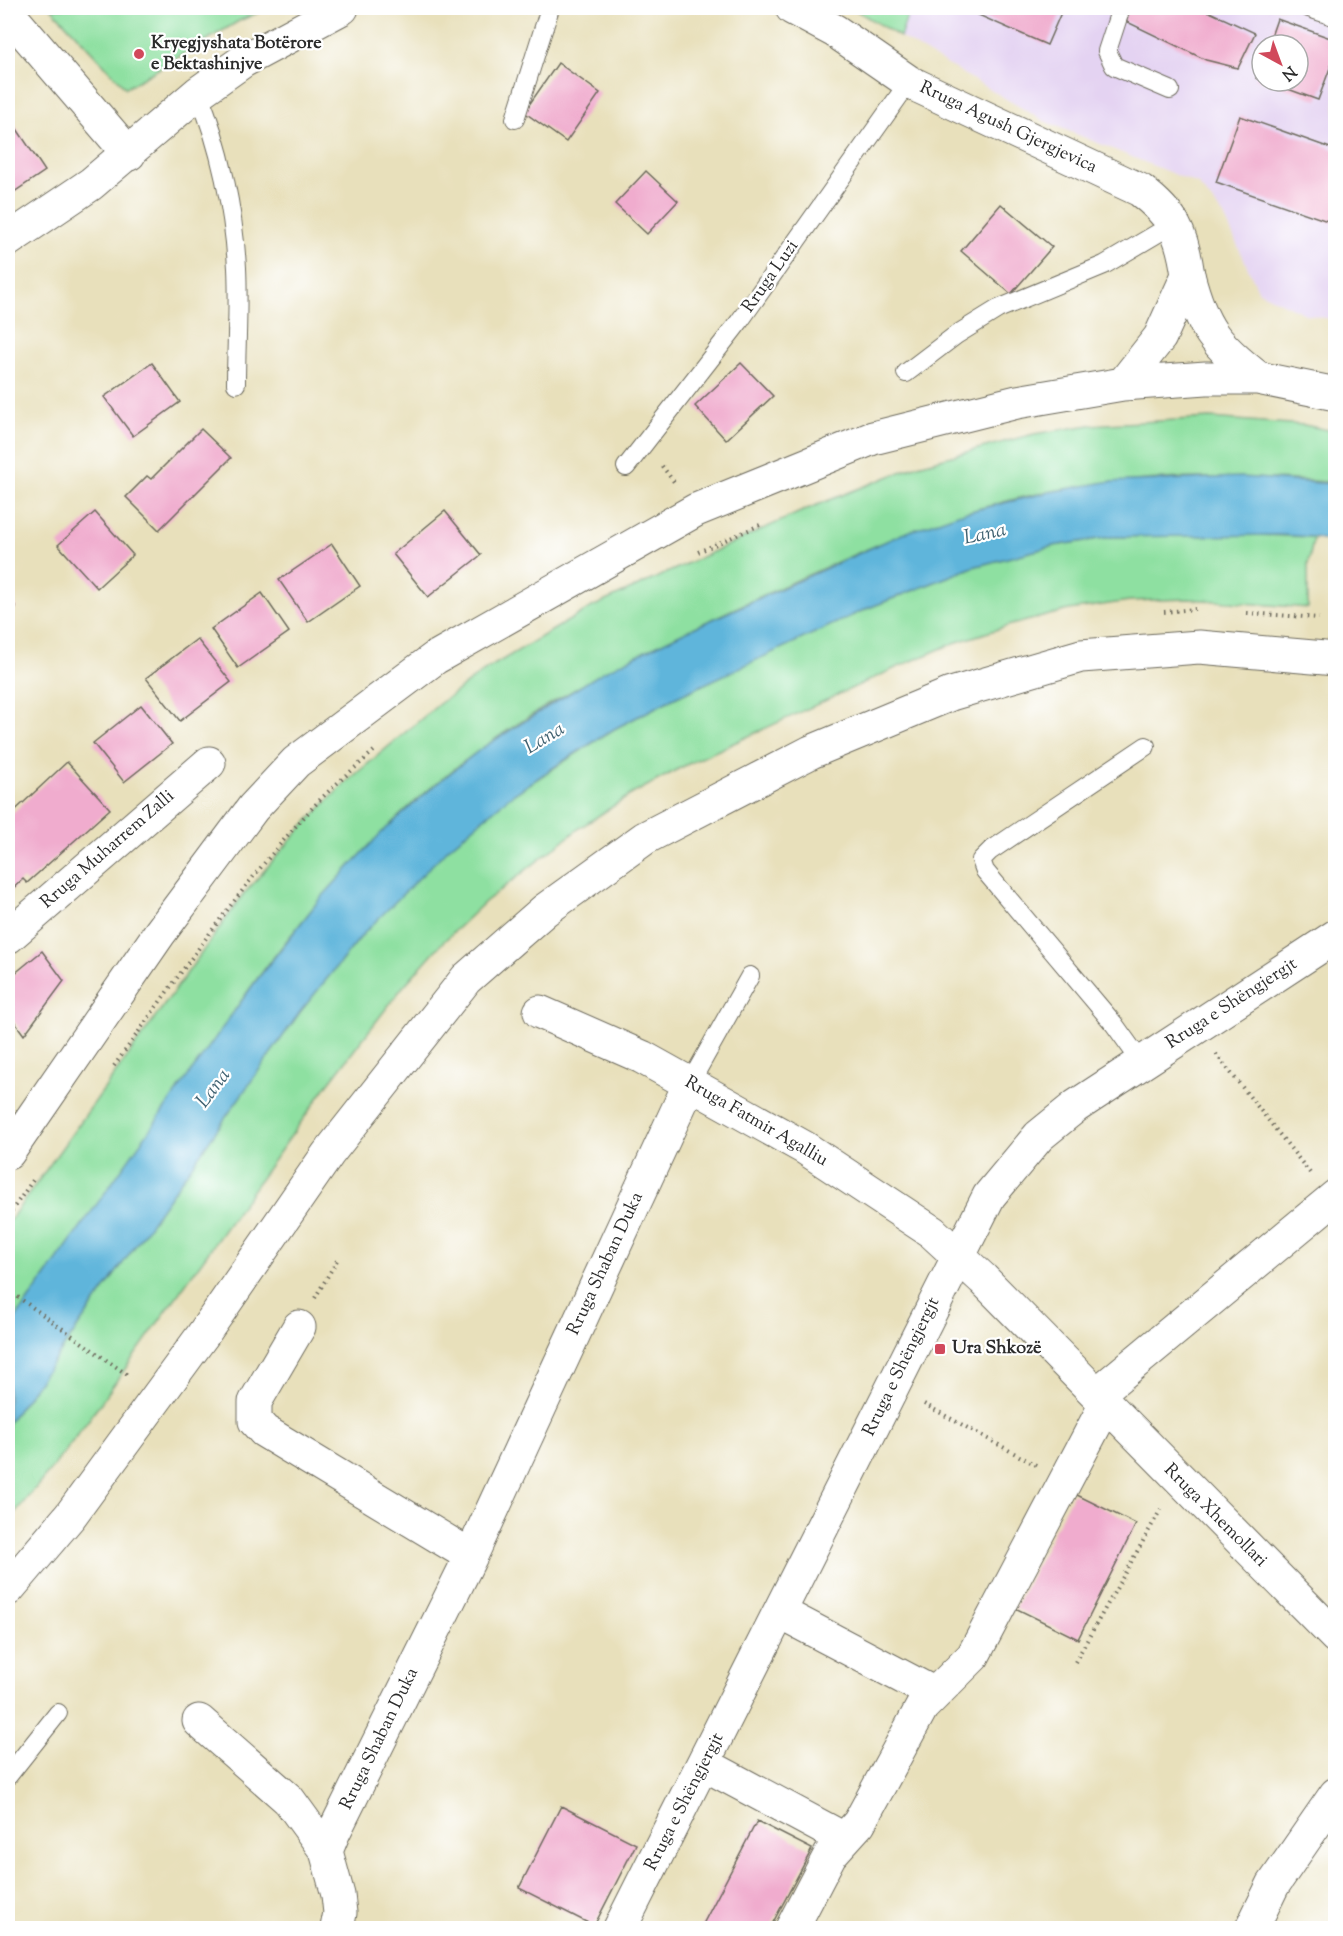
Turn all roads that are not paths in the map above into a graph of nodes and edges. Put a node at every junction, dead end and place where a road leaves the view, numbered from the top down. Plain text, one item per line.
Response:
1 (342, 8) edge
2 (550, 8) edge
3 (792, 8) edge
4 (1121, 8) edge
5 (1309, 8) edge
6 (8, 12) edge
7 (1335, 17) edge
8 (909, 82) junction
9 (1170, 90) dead end
10 (198, 93) junction
11 (515, 119) dead end
12 (129, 154) junction
13 (1174, 222) junction
14 (8, 240) edge
15 (1188, 275) junction
16 (906, 373) dead end
17 (1258, 378) junction
18 (236, 384) dead end
19 (1123, 384) junction
20 (1335, 394) edge
21 (626, 468) dead end
22 (1335, 659) edge
23 (1146, 746) dead end
24 (209, 763) dead end
25 (1335, 936) edge
26 (8, 938) edge
27 (750, 976) dead end
28 (540, 1012) dead end
29 (1142, 1063) junction
30 (690, 1083) junction
31 (8, 1153) edge
32 (1333, 1198) edge
33 (957, 1256) junction
34 (298, 1327) road end
35 (1101, 1399) junction
36 (471, 1556) junction
37 (8, 1589) edge
38 (781, 1613) junction
39 (1335, 1637) edge
40 (935, 1694) junction
41 (58, 1713) dead end
42 (200, 1721) dead end
43 (704, 1764) junction
44 (8, 1776) edge
45 (1335, 1794) edge
46 (844, 1839) junction
47 (326, 1851) junction
48 (337, 1929) edge
49 (620, 1929) edge
50 (792, 1929) edge
51 (1252, 1929) edge

1 - 10 main road
2 - 11 lane
3 - 8 main road, Rruga Agush Gjergjevica
4 - 9 lane
5 - 7 lane
6 - 12 main road
8 - 13 main road, Rruga Agush Gjergjevica
8 - 21 lane, Rruga Luzi
10 - 12 main road
10 - 18 lane
12 - 14 main road
13 - 15 main road, Rruga Agush Gjergjevica
13 - 16 lane
15 - 17 main road, Rruga Agush Gjergjevica
15 - 19 main road
17 - 19 main road
17 - 20 main road
19 - 31 main road
22 - 37 main road
23 - 29 lane
24 - 26 main road, Rruga Muharrem Zalli
25 - 29 main road, Rruga e Shëngjergjt
27 - 30 lane, Rruga Shaban Duka
28 - 30 main road, Rruga Fatmir Agalliu
29 - 33 main road, Rruga e Shëngjergjt
30 - 33 main road, Rruga Fatmir Agalliu
30 - 36 main road, Rruga Shaban Duka
32 - 35 main road
33 - 35 main road, Rruga Xhemollari
33 - 38 main road, Rruga e Shëngjergjt
34 - 36 main road
35 - 39 main road, Rruga Xhemollari
35 - 40 main road
36 - 47 main road, Rruga Shaban Duka
38 - 40 main road
38 - 43 main road, Rruga e Shëngjergjt
40 - 46 main road
41 - 44 lane
42 - 47 main road
43 - 46 main road
43 - 49 main road, Rruga e Shëngjergjt
45 - 51 main road
46 - 50 main road
47 - 48 main road

